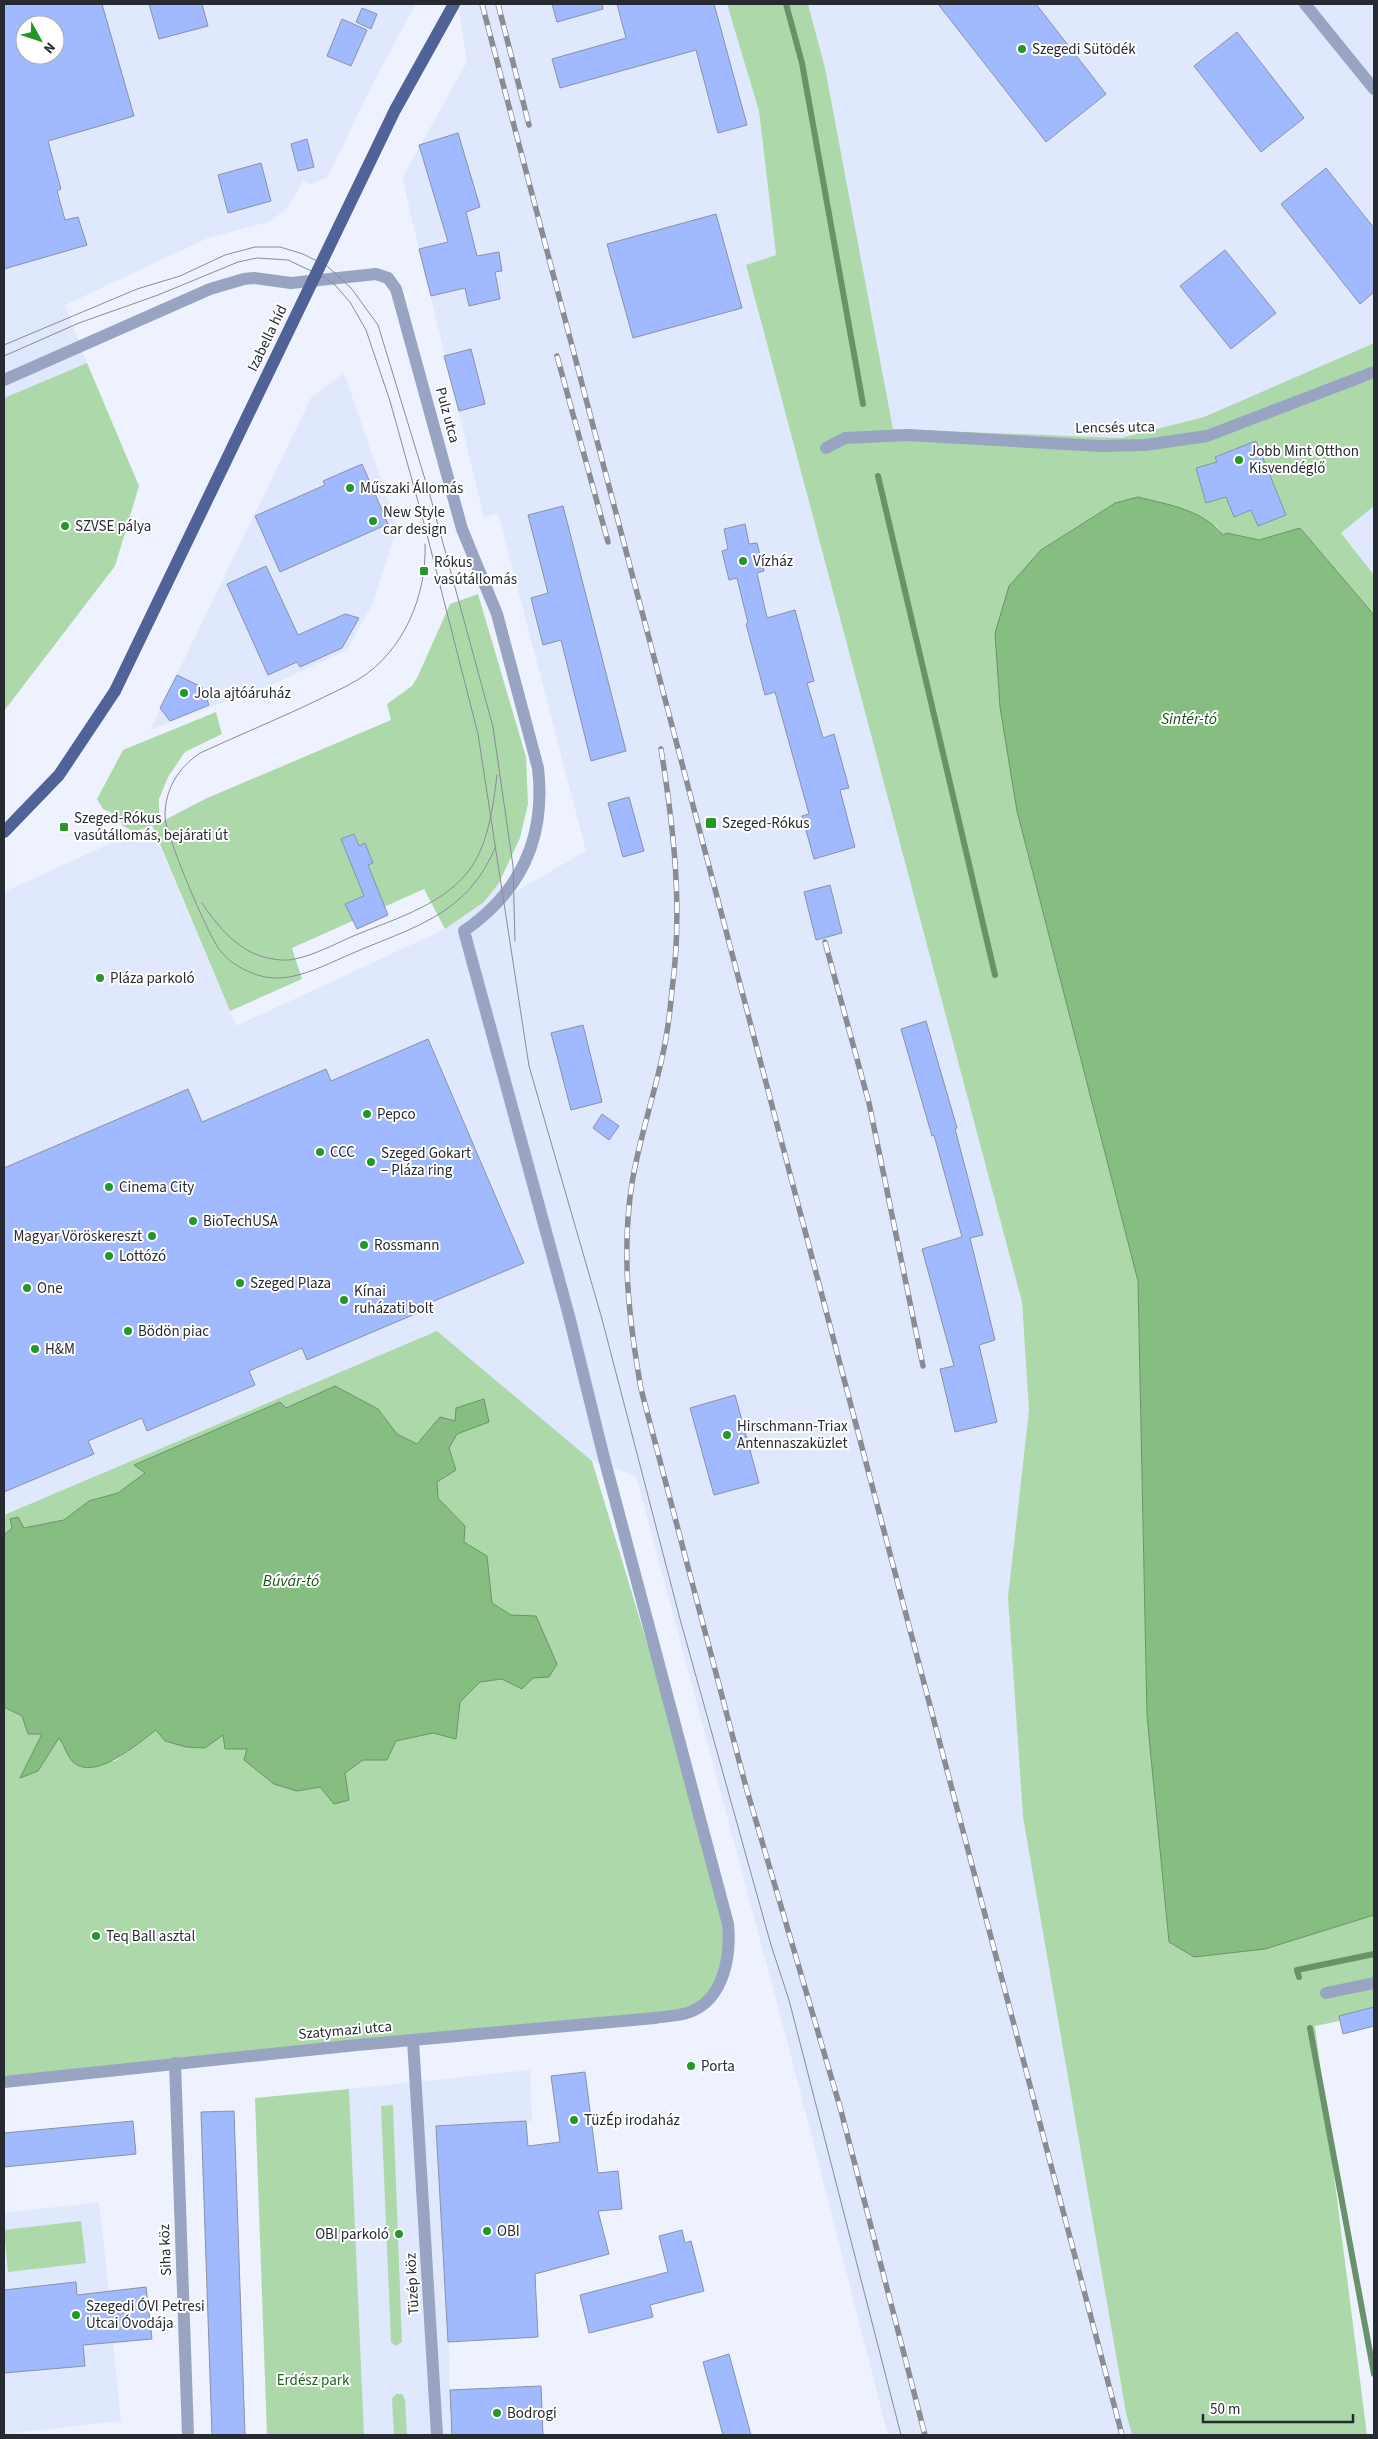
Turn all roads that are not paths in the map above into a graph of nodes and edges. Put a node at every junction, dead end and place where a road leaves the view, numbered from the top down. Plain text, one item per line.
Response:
1 (454, 4) edge
2 (1305, 4) edge
3 (1374, 89) edge
4 (1374, 372) edge
5 (4, 380) edge
6 (826, 448) dead end
7 (4, 832) edge
8 (1374, 1983) edge
9 (1326, 1993) dead end
10 (690, 2012) joint
11 (413, 2040) junction
12 (175, 2063) junction
13 (4, 2082) edge
14 (188, 2435) edge
15 (437, 2435) edge

1 - 7 main road, Izabella híd, bridge
2 - 3 street
4 - 6 street, Lencsés utca
5 - 10 street, Pulz utca
8 - 9 street
10 - 11 street, Szatymazi utca
11 - 12 street, Szatymazi utca
11 - 15 street, Tüzép köz
12 - 13 street, Szatymazi utca
12 - 14 street, Siha köz

